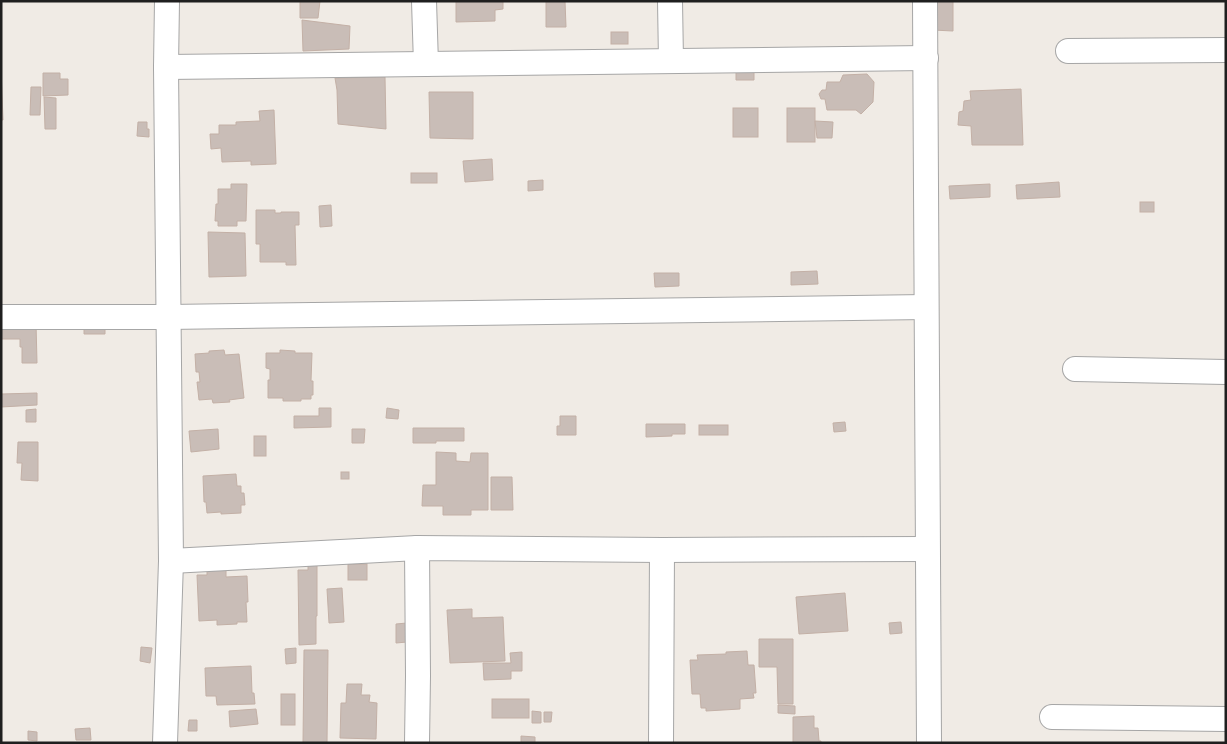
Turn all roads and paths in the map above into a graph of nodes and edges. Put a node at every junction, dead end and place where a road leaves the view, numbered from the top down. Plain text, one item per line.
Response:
1 (167, 1) edge
2 (424, 1) edge
3 (670, 1) edge
4 (925, 1) edge
5 (1226, 50) edge
6 (1068, 51) dead end
7 (926, 58) junction
8 (671, 61) junction
9 (426, 64) junction
10 (166, 67) junction
11 (926, 307) junction
12 (1, 317) edge
13 (168, 317) junction
14 (1074, 369) dead end
15 (1226, 372) edge
16 (417, 548) junction
17 (927, 549) junction
18 (662, 550) junction
19 (171, 561) junction
20 (1052, 717) dead end
21 (1226, 718) edge
22 (165, 743) edge
23 (418, 743) edge
24 (661, 743) edge
25 (929, 743) edge

1 - 10 street
2 - 9 street
3 - 8 street
4 - 7 street
5 - 6 street
7 - 8 street
7 - 11 street
8 - 9 street
9 - 10 street
10 - 13 street
11 - 13 street
11 - 17 street
12 - 13 street
13 - 19 street
14 - 15 street
16 - 18 street
16 - 19 street
16 - 23 street
17 - 18 street
17 - 25 street
18 - 24 street
19 - 22 street
20 - 21 street

